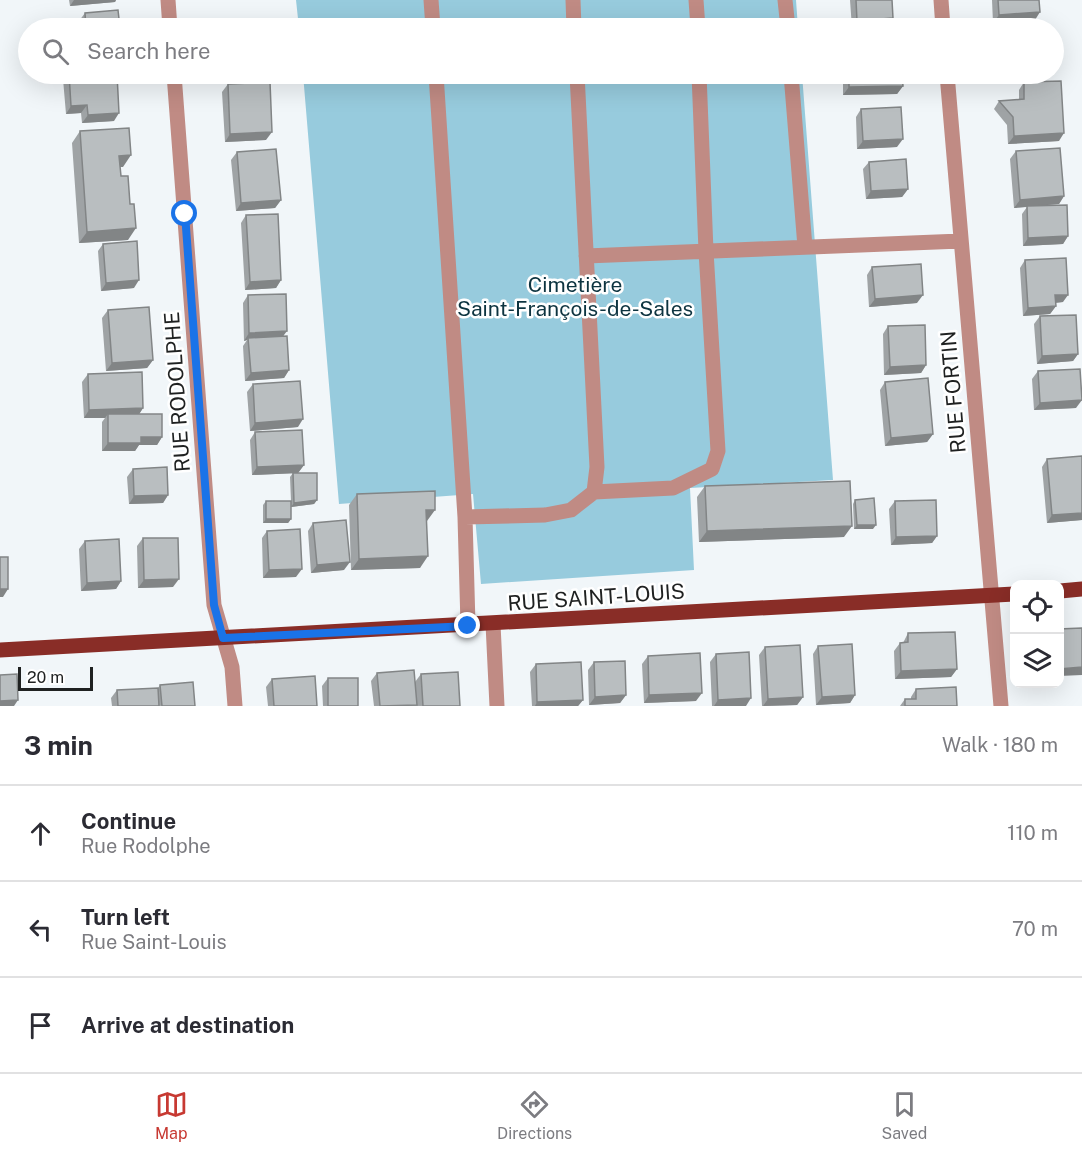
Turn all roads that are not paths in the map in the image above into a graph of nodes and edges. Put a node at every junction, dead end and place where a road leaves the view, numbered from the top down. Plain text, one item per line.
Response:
1 (168, 0) edge
2 (431, 0) edge
3 (573, 0) edge
4 (696, 0) edge
5 (785, 0) edge
6 (941, 0) edge
7 (169, 18) edge
8 (432, 18) edge
9 (574, 18) edge
10 (697, 18) edge
11 (787, 18) edge
12 (942, 18) edge
13 (175, 84) edge
14 (437, 84) edge
15 (577, 84) edge
16 (699, 84) edge
17 (792, 84) edge
18 (948, 84) edge
19 (961, 241) junction
20 (806, 247) junction
21 (706, 251) junction
22 (586, 256) junction
23 (594, 492) junction
24 (465, 517) junction
25 (1082, 589) edge
26 (1064, 591) edge
27 (1010, 594) edge
28 (991, 596) junction
29 (493, 624) junction
30 (468, 626) junction
31 (223, 638) junction
32 (0, 650) edge
33 (235, 706) edge
34 (496, 706) edge
35 (1001, 706) edge

1 - 7 street
2 - 8 street
3 - 9 street
4 - 10 street
5 - 11 street
6 - 12 street
13 - 31 street, RUE RODOLPHE
14 - 24 street
15 - 22 street
16 - 21 street
17 - 20 street
18 - 19 street, RUE FORTIN
19 - 20 street
19 - 28 street, RUE FORTIN
20 - 21 street
21 - 22 street
21 - 23 street
22 - 23 street
23 - 24 street
24 - 30 street
25 - 26 main road
27 - 28 main road, RUE SAINT-LOUIS
28 - 29 main road, RUE SAINT-LOUIS
28 - 35 street, RUE FORTIN
29 - 30 main road, RUE SAINT-LOUIS
29 - 34 street
30 - 31 main road, RUE SAINT-LOUIS
31 - 32 main road, RUE SAINT-LOUIS
31 - 33 street, RUE RODOLPHE

